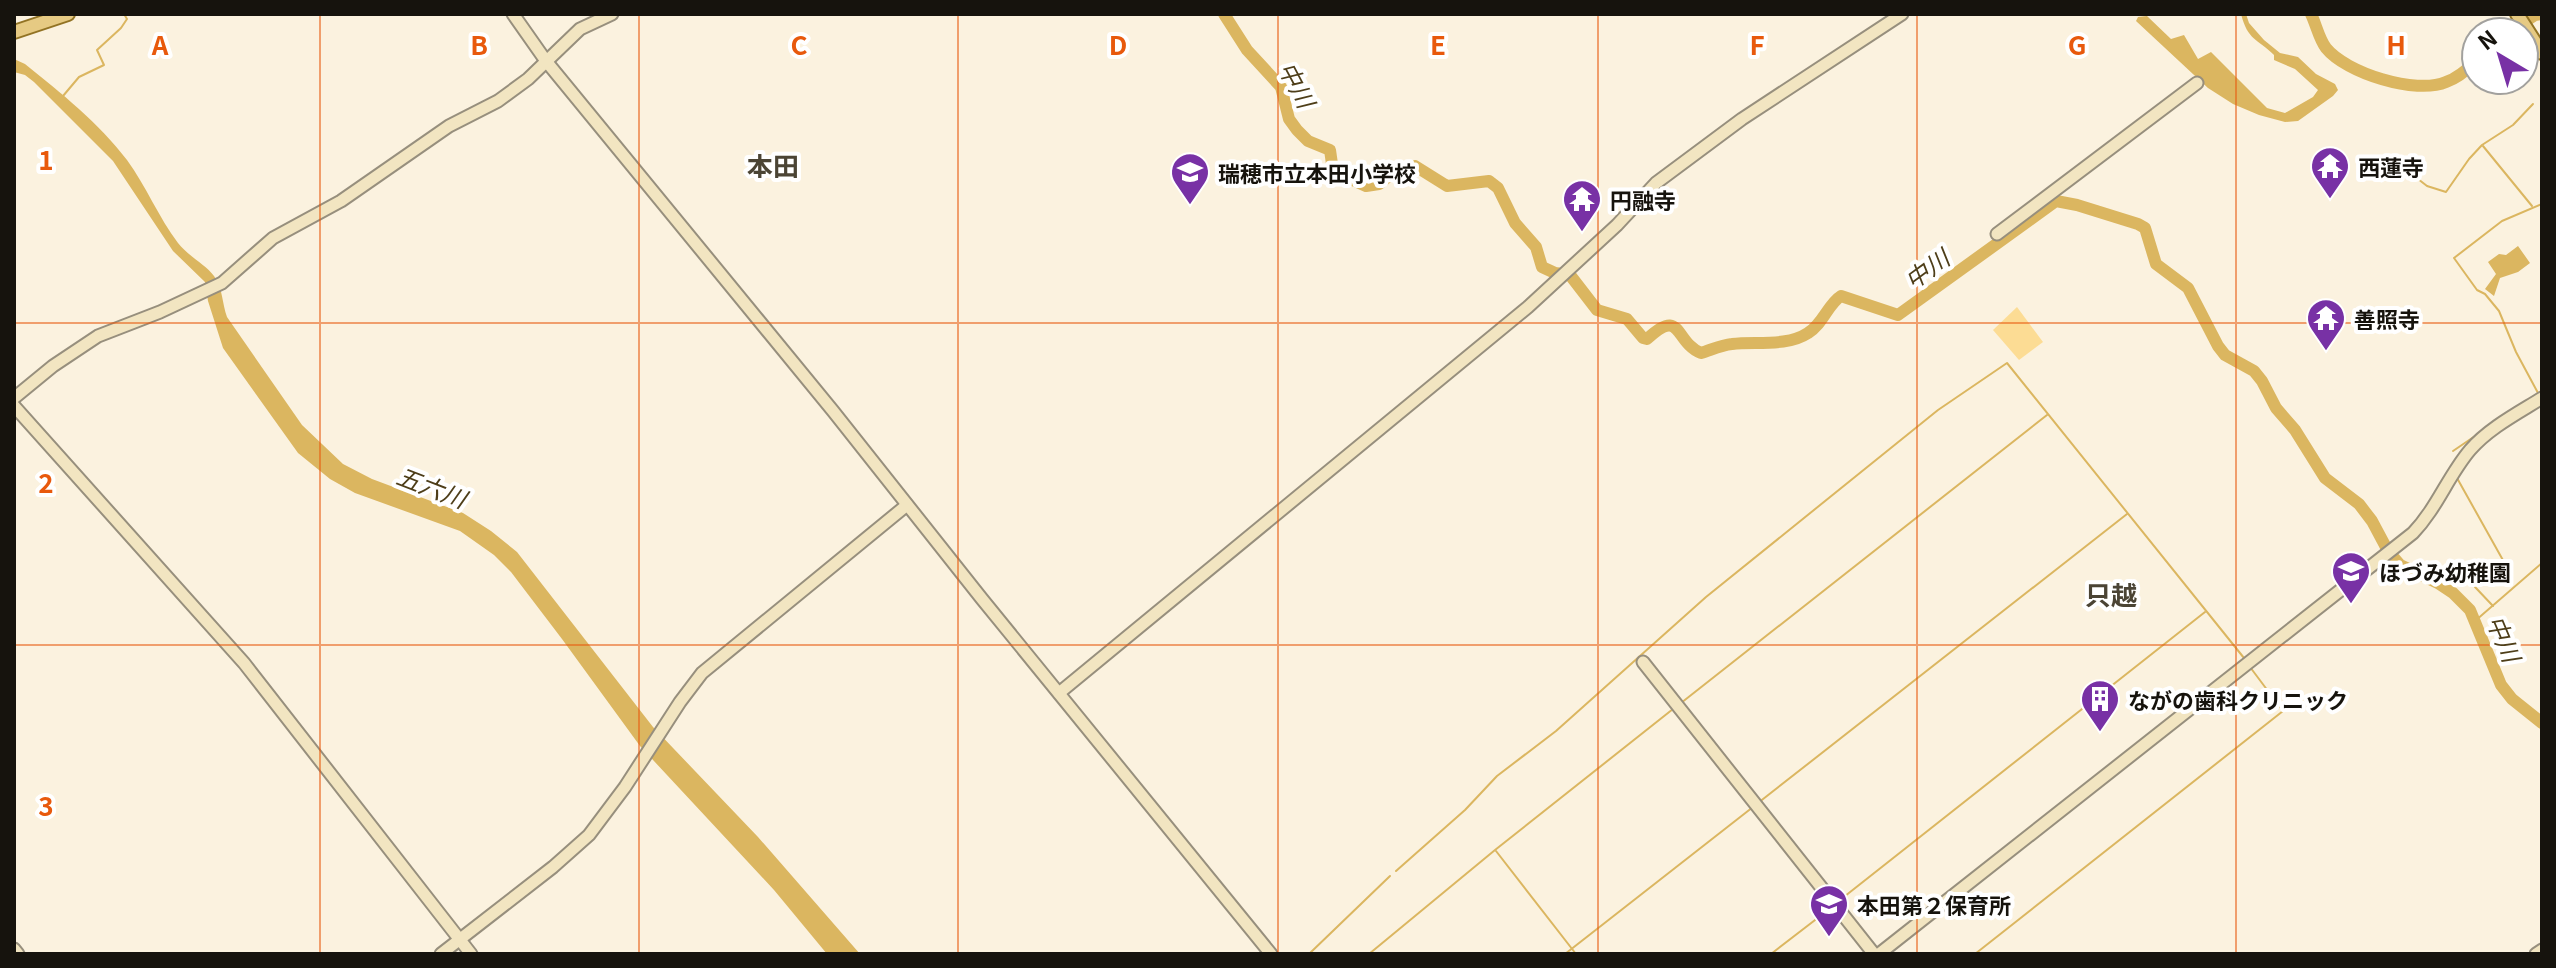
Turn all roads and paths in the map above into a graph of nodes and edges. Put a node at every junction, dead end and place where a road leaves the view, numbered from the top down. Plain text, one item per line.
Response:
1 (68, 14) edge
2 (513, 14) edge
3 (612, 14) edge
4 (1902, 14) edge
5 (14, 32) edge
6 (546, 61) junction
7 (2197, 83) dead end
8 (1997, 234) dead end
9 (14, 398) edge
10 (2542, 398) edge
11 (14, 406) edge
12 (907, 505) junction
13 (1643, 662) dead end
14 (1059, 693) junction
15 (460, 939) junction
16 (14, 949) edge
17 (2542, 950) edge
18 (18, 954) edge
19 (441, 954) edge
20 (471, 954) edge
21 (1271, 954) edge
22 (1877, 954) edge
23 (2536, 954) edge

1 - 5 main road
2 - 6 street
3 - 6 street
4 - 14 street
6 - 9 street
6 - 12 street
7 - 8 street
10 - 22 street
11 - 15 street
12 - 14 street
12 - 15 street
13 - 22 street
14 - 21 street
15 - 19 street
15 - 20 street
16 - 18 street
17 - 23 street

